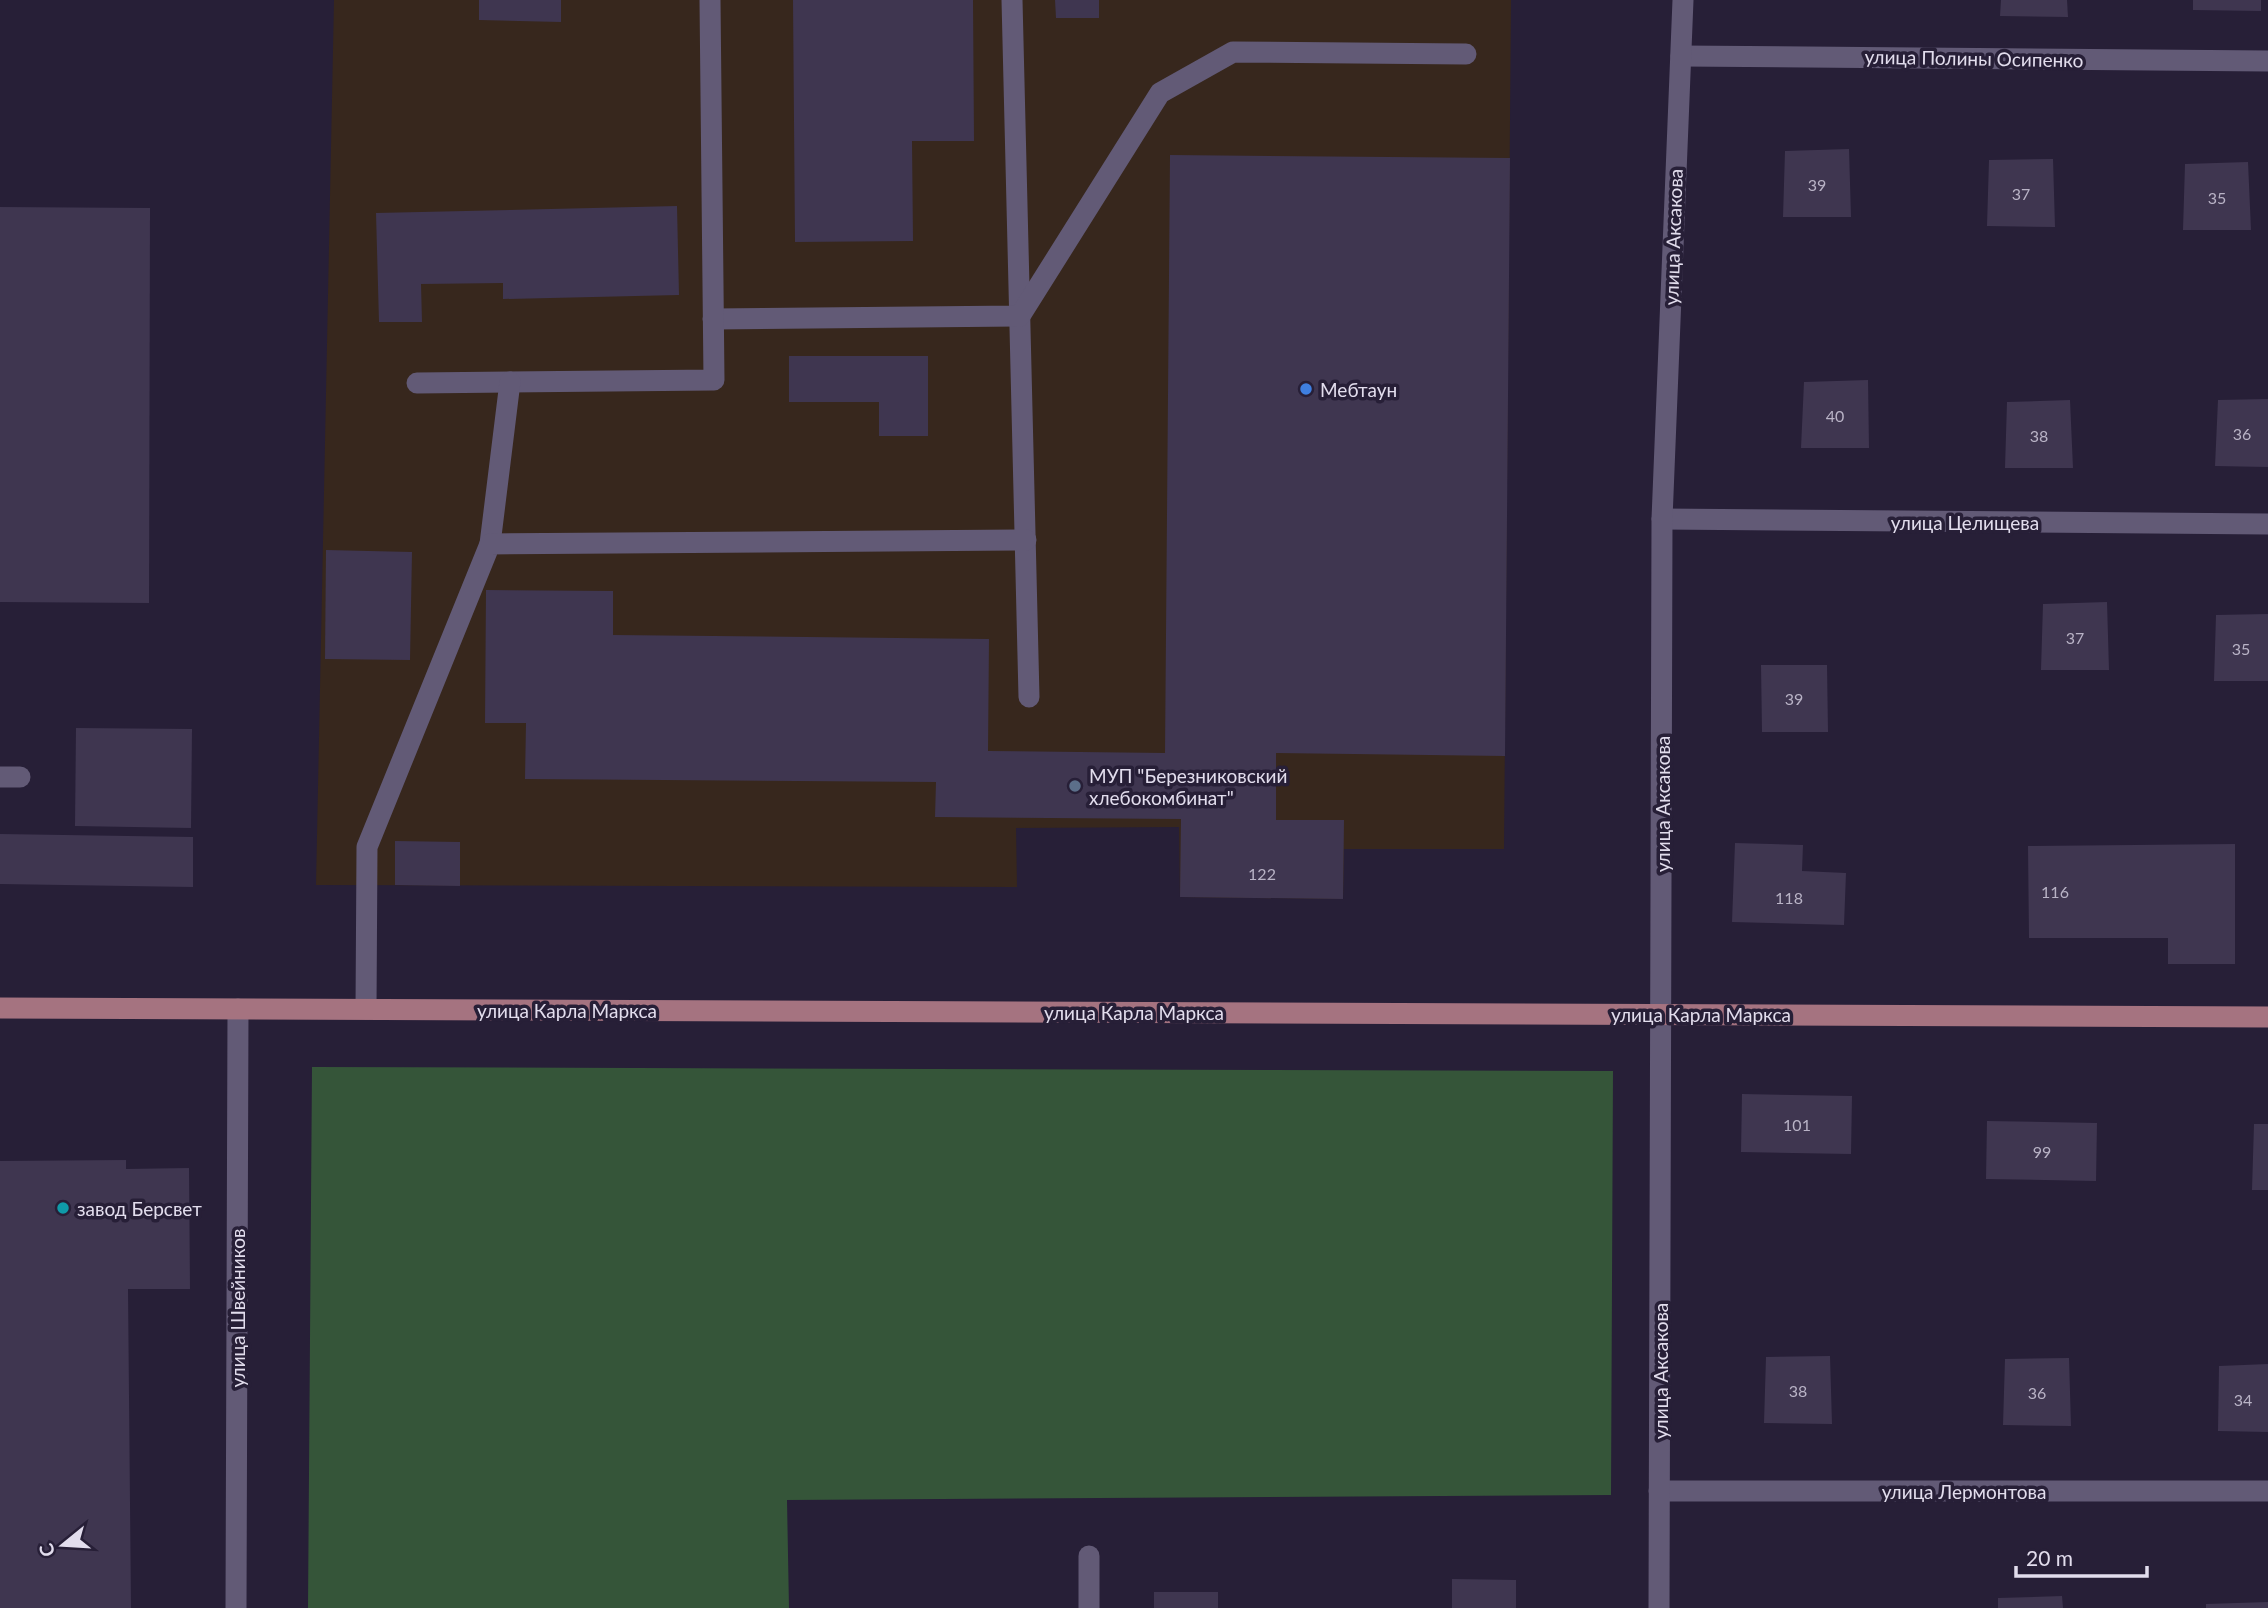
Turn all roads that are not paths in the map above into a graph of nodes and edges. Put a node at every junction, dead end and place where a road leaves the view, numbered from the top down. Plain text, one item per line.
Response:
1 (710, 0) edge
2 (1012, 0) edge
3 (1683, 0) edge
4 (1466, 54) dead end
5 (1681, 56) junction
6 (2268, 61) edge
7 (1020, 316) junction
8 (713, 319) junction
9 (510, 382) junction
10 (417, 383) dead end
11 (1662, 519) junction
12 (2268, 524) edge
13 (1026, 540) junction
14 (490, 544) junction
15 (1029, 697) dead end
16 (0, 1008) edge
17 (237, 1009) junction
18 (366, 1009) junction
19 (1661, 1013) junction
20 (2268, 1017) edge
21 (1659, 1491) junction
22 (2268, 1491) edge
23 (1089, 1556) dead end
24 (236, 1608) edge
25 (1089, 1608) edge
26 (1659, 1608) edge

1 - 8 street
2 - 7 street
3 - 5 street, улица Аксакова
4 - 7 street
5 - 6 street, улица Полины Осипенко
5 - 11 street, улица Аксакова
7 - 8 street
7 - 13 street
8 - 9 street
9 - 10 street
9 - 14 street
11 - 12 street, улица Целищева
11 - 19 street, улица Аксакова
13 - 14 street
13 - 15 street
14 - 18 street
16 - 17 main road, улица Карла Маркса
17 - 18 main road, улица Карла Маркса
17 - 24 street, улица Швейников
18 - 19 main road, улица Карла Маркса
19 - 20 main road, улица Карла Маркса
19 - 21 street, улица Аксакова
21 - 22 street, улица Лермонтова
21 - 26 street, улица Аксакова
23 - 25 street

